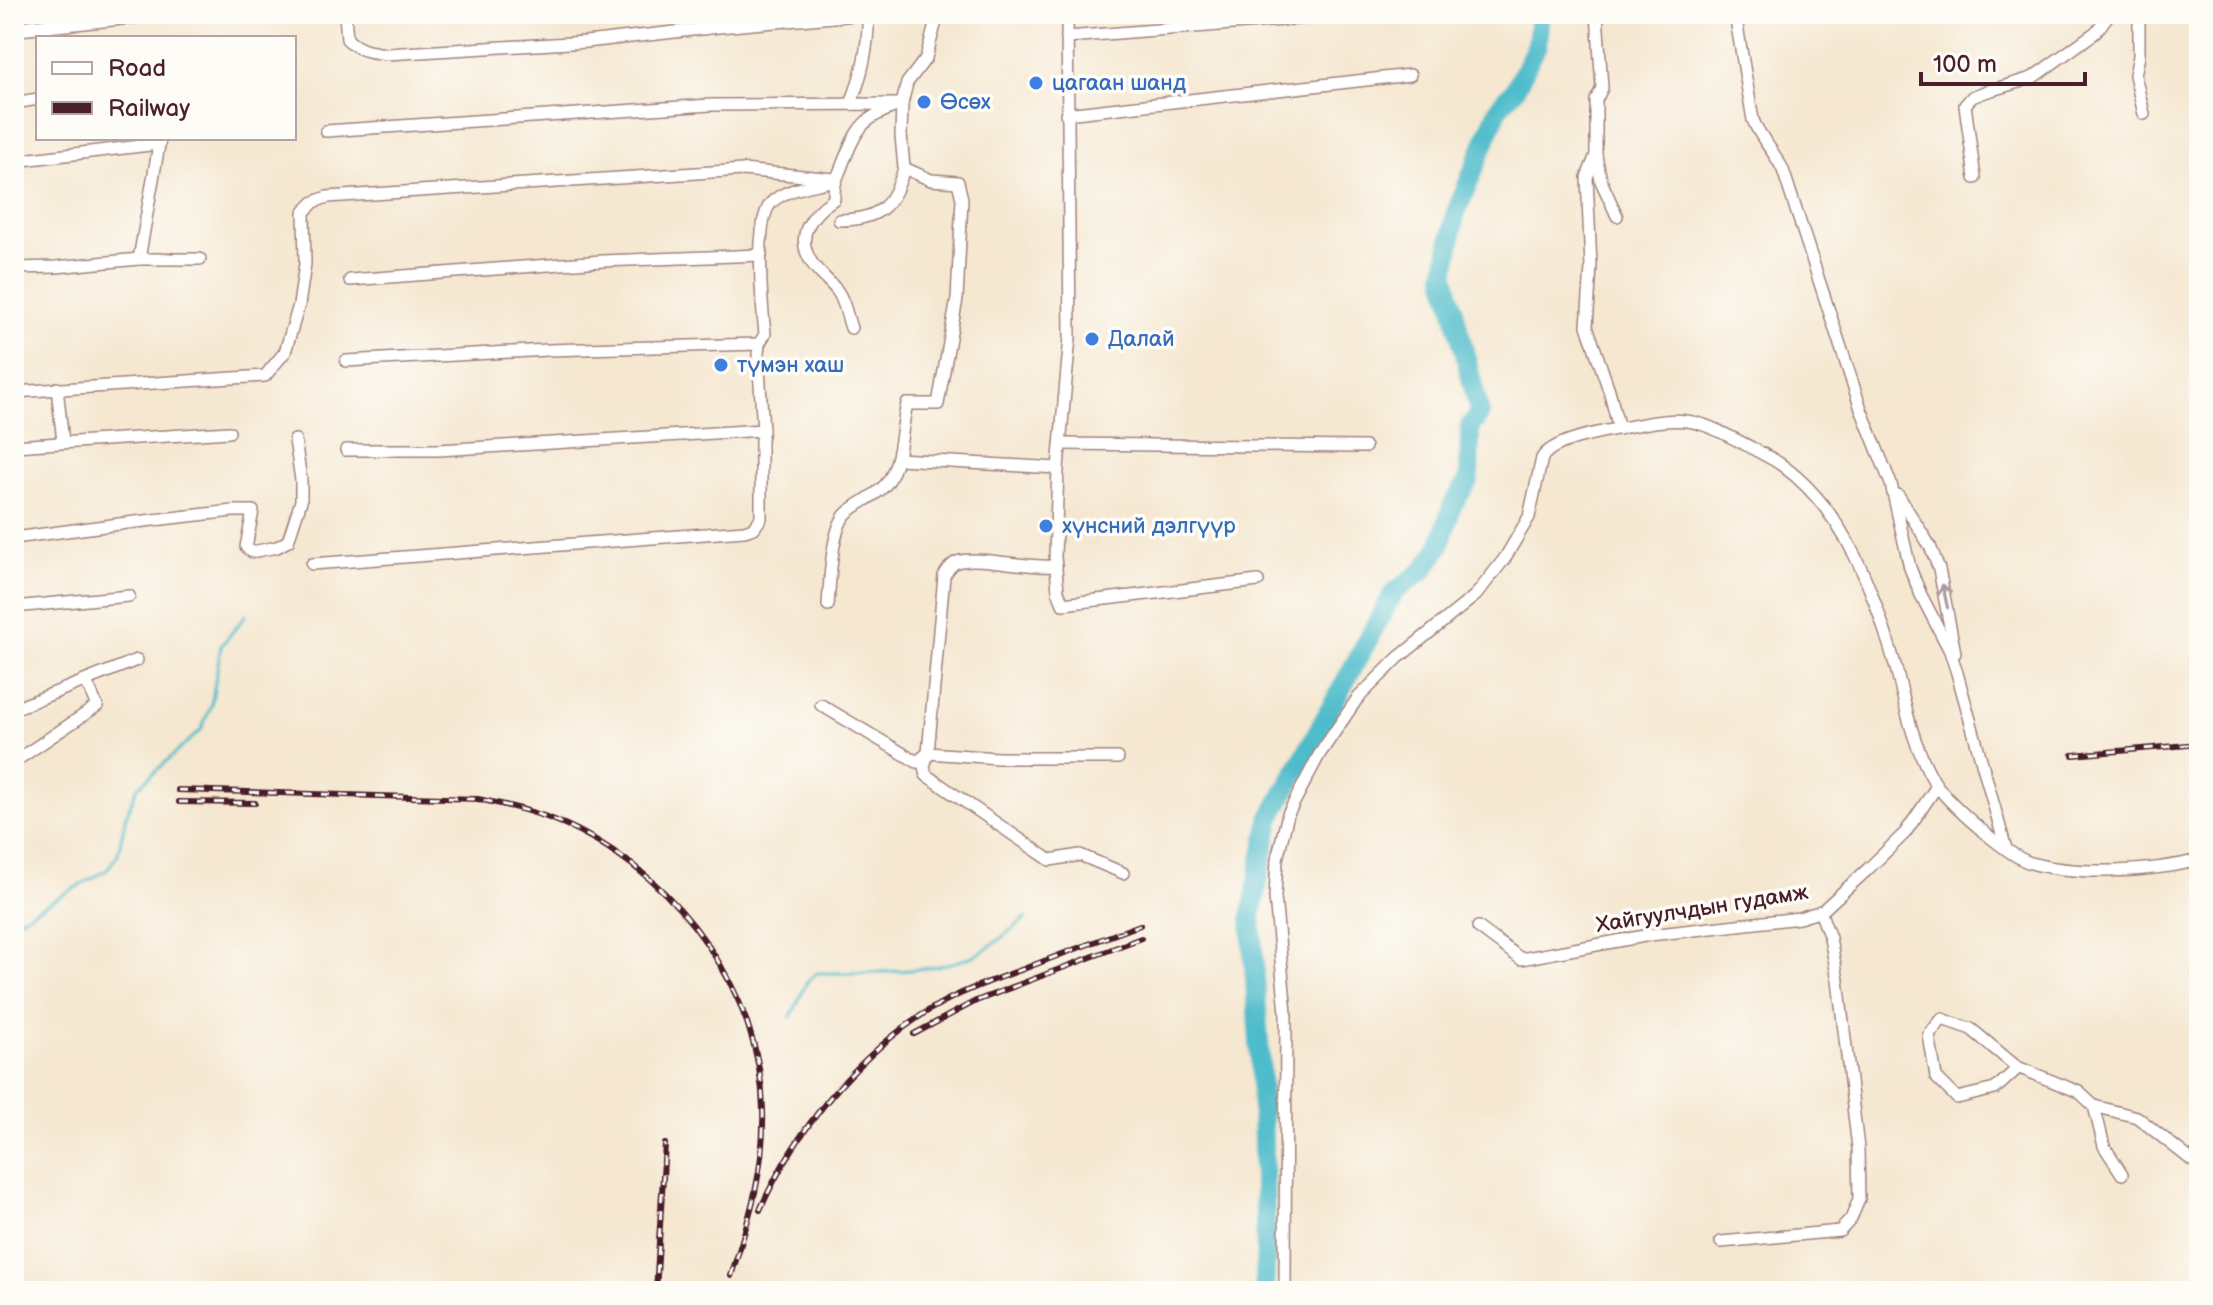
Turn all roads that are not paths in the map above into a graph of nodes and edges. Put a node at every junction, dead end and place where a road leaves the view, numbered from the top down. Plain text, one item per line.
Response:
1 (154, 14) edge
2 (345, 14) edge
3 (938, 14) edge
4 (1067, 14) edge
5 (1360, 14) edge
6 (1597, 14) edge
7 (1735, 14) edge
8 (2109, 14) edge
9 (2139, 14) edge
10 (14, 29) edge
11 (1067, 37) junction
12 (1410, 75) dead end
13 (36, 99) edge
14 (14, 103) edge
15 (851, 104) junction
16 (902, 104) junction
17 (1066, 114) junction
18 (2144, 114) dead end
19 (326, 131) dead end
20 (159, 141) edge
21 (1596, 155) junction
22 (14, 161) edge
23 (904, 168) junction
24 (1975, 178) dead end
25 (834, 179) junction
26 (1617, 216) dead end
27 (839, 220) dead end
28 (761, 255) junction
29 (139, 259) junction
30 (200, 259) dead end
31 (14, 268) edge
32 (350, 280) dead end
33 (851, 328) dead end
34 (759, 344) junction
35 (346, 361) dead end
36 (57, 388) junction
37 (14, 392) edge
38 (1619, 429) junction
39 (763, 430) junction
40 (229, 432) dead end
41 (295, 440) dead end
42 (63, 442) junction
43 (1060, 444) junction
44 (14, 446) edge
45 (1365, 447) dead end
46 (346, 450) dead end
47 (898, 459) junction
48 (1058, 468) junction
49 (1891, 484) junction
50 (14, 538) edge
51 (312, 564) dead end
52 (1056, 566) junction
53 (1258, 581) dead end
54 (129, 596) dead end
55 (828, 605) dead end
56 (14, 607) edge
57 (137, 660) dead end
58 (1957, 673) junction
59 (86, 681) junction
60 (821, 705) dead end
61 (14, 709) edge
62 (928, 753) junction
63 (1118, 758) dead end
64 (14, 762) edge
65 (1937, 786) junction
66 (2006, 849) junction
67 (2199, 860) edge
68 (1123, 873) dead end
69 (1820, 911) junction
70 (1478, 927) dead end
71 (2015, 1066) junction
72 (2094, 1106) junction
73 (2199, 1166) edge
74 (2122, 1174) dead end
75 (1721, 1242) dead end
76 (1285, 1291) edge

1 - 10 main road
2 - 15 street
3 - 16 street
4 - 11 street
5 - 11 street
6 - 21 street
7 - 49 street
8 - 24 street
9 - 18 street
11 - 17 street
12 - 17 street
13 - 14 street
15 - 16 street
15 - 19 street
16 - 23 street
16 - 25 street
17 - 43 street
20 - 22 street
20 - 29 street
21 - 26 street
21 - 38 street
23 - 27 street
23 - 47 street
25 - 28 street
25 - 33 street
25 - 36 street
28 - 32 street
28 - 34 street
29 - 30 street
29 - 31 street
34 - 35 street
34 - 39 street
36 - 37 street
36 - 42 street
38 - 65 street
38 - 76 street
39 - 46 street
39 - 51 street
40 - 42 street
41 - 50 street
42 - 44 street
43 - 45 street
43 - 48 street
47 - 48 street
47 - 55 street
48 - 52 street
49 - 58 street
58 -> 49 street
52 - 53 street
52 - 62 street
54 - 56 street
57 - 59 street
58 - 66 street
59 - 61 street
59 - 64 street
60 - 62 street
62 - 63 street
62 - 68 street
65 - 66 street
65 - 69 street, Хайгуулчдын гудамж
66 - 67 street
69 - 70 street, Хайгуулчдын гудамж
69 - 75 street
71 - 71 street
71 - 72 street
72 - 73 street
72 - 74 street

